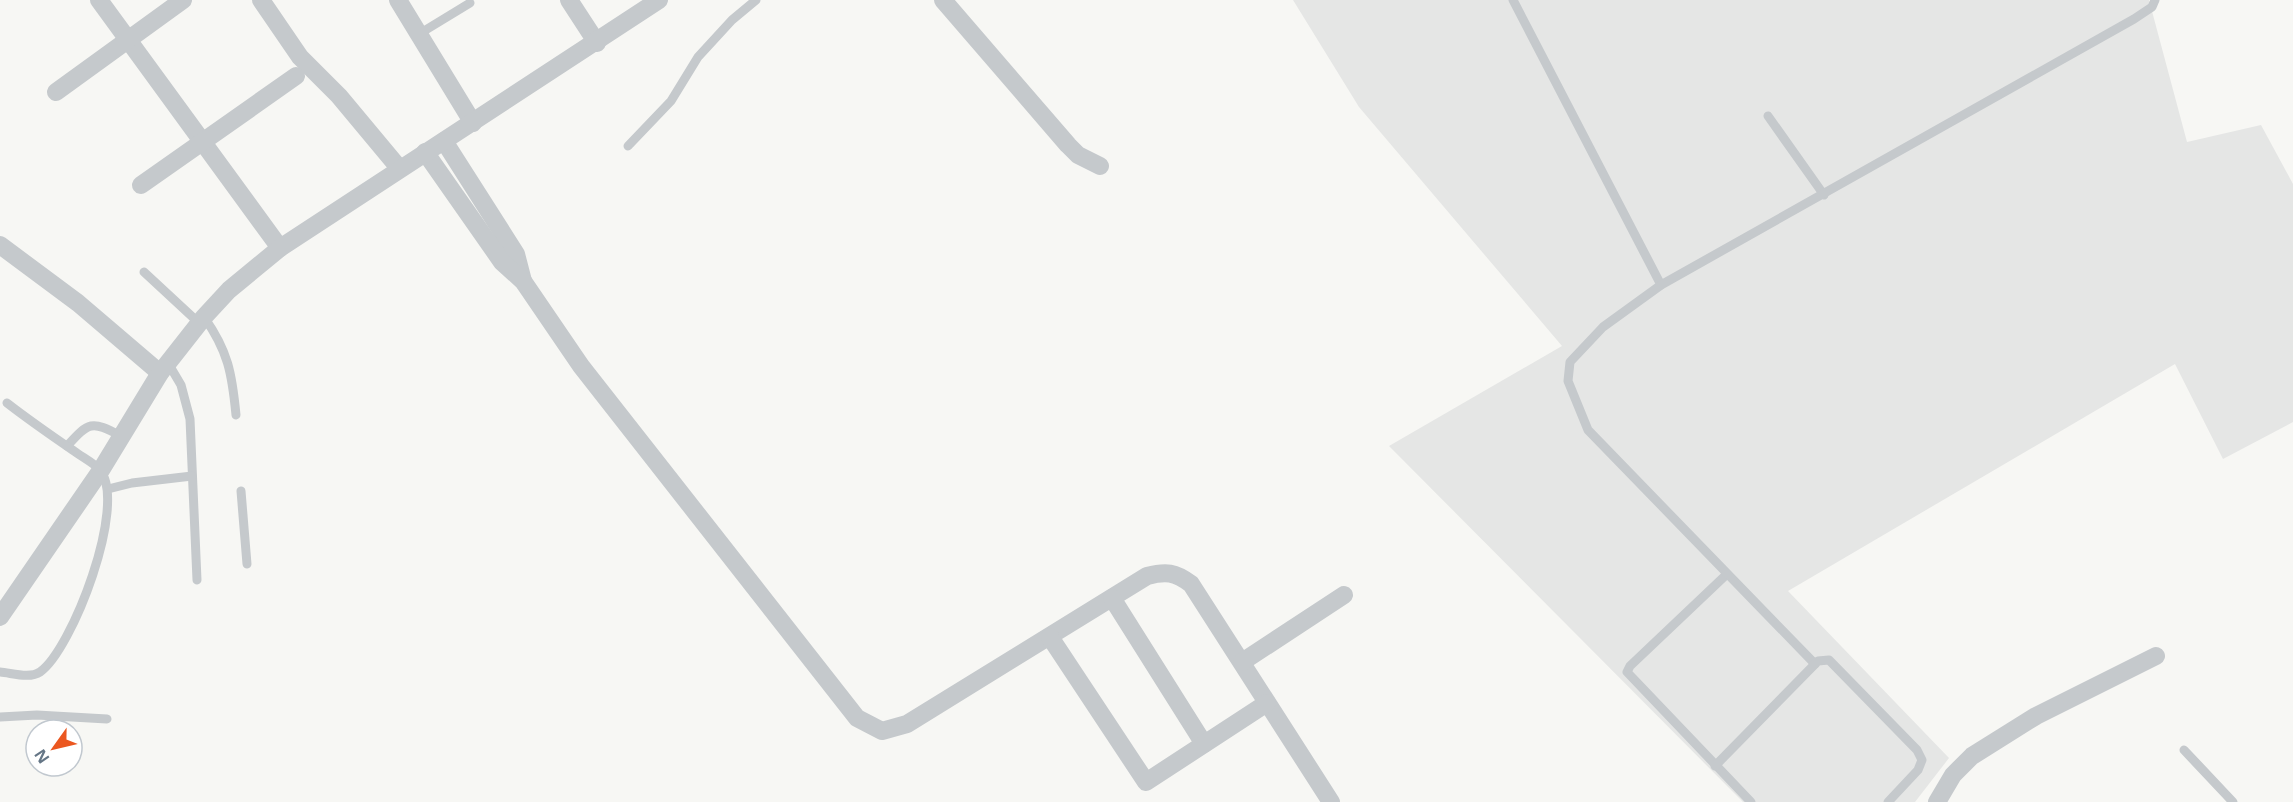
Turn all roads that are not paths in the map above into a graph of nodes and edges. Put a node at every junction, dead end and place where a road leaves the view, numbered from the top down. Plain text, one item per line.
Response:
1 (99, 0) edge
2 (183, 0) edge
3 (261, 0) edge
4 (398, 0) edge
5 (569, 0) edge
6 (659, 0) edge
7 (756, 0) edge
8 (943, 0) edge
9 (1513, 0) edge
10 (2155, 0) edge
11 (470, 3) dead end
12 (419, 34) junction
13 (128, 40) junction
14 (597, 43) junction
15 (296, 76) dead end
16 (56, 92) dead end
17 (1768, 116) dead end
18 (473, 123) junction
19 (444, 141) junction
20 (201, 143) junction
21 (628, 146) dead end
22 (425, 152) junction
23 (1100, 166) dead end
24 (399, 168) junction
25 (141, 185) dead end
26 (1824, 195) junction
27 (0, 246) edge
28 (280, 248) junction
29 (144, 272) dead end
30 (523, 281) junction
31 (1661, 285) junction
32 (202, 320) junction
33 (164, 368) junction
34 (7, 404) dead end
35 (236, 415) dead end
36 (121, 436) junction
37 (67, 446) junction
38 (100, 470) junction
39 (192, 476) junction
40 (108, 489) junction
41 (241, 491) dead end
42 (247, 564) dead end
43 (1727, 574) junction
44 (198, 580) dead end
45 (1344, 595) dead end
46 (1112, 598) junction
47 (0, 617) edge
48 (1050, 637) junction
49 (2156, 656) dead end
50 (1242, 662) junction
51 (1815, 664) junction
52 (0, 672) edge
53 (1268, 703) junction
54 (0, 717) edge
55 (107, 719) dead end
56 (1204, 744) junction
57 (2184, 750) dead end
58 (1715, 766) junction
59 (1330, 802) edge
60 (1751, 802) edge
61 (1888, 802) edge
62 (1937, 802) edge
63 (2233, 802) edge

1 - 13 street
2 - 13 street
3 - 24 street
4 - 12 street
5 - 14 street
6 - 14 street
7 - 21 lane
8 - 23 street
9 - 31 lane
10 - 26 lane
11 - 12 lane
12 - 18 street
13 - 16 street
13 - 20 street
14 - 18 street
15 - 20 street
17 - 26 lane
18 - 19 street
19 - 22 street
19 - 30 street
20 - 25 street
20 - 28 street
22 - 24 street
22 - 30 street
24 - 28 street
26 - 31 lane
27 - 33 street
28 - 32 street
29 - 32 lane
30 - 48 street
31 - 43 lane
32 - 33 street
32 - 35 lane
33 - 36 street
33 - 39 lane
34 - 37 lane
36 - 37 lane
36 - 38 street
37 - 38 lane
38 - 40 lane
38 - 47 street
39 - 40 lane
39 - 44 lane
40 - 52 lane
41 - 42 lane
43 - 51 lane
43 - 58 lane
45 - 50 street
46 - 48 street
46 - 50 street
46 - 56 street
48 - 56 street
49 - 62 street
50 - 53 street
51 - 58 lane
51 - 61 lane
53 - 56 street
53 - 59 street
54 - 55 lane
57 - 63 lane
58 - 60 lane

